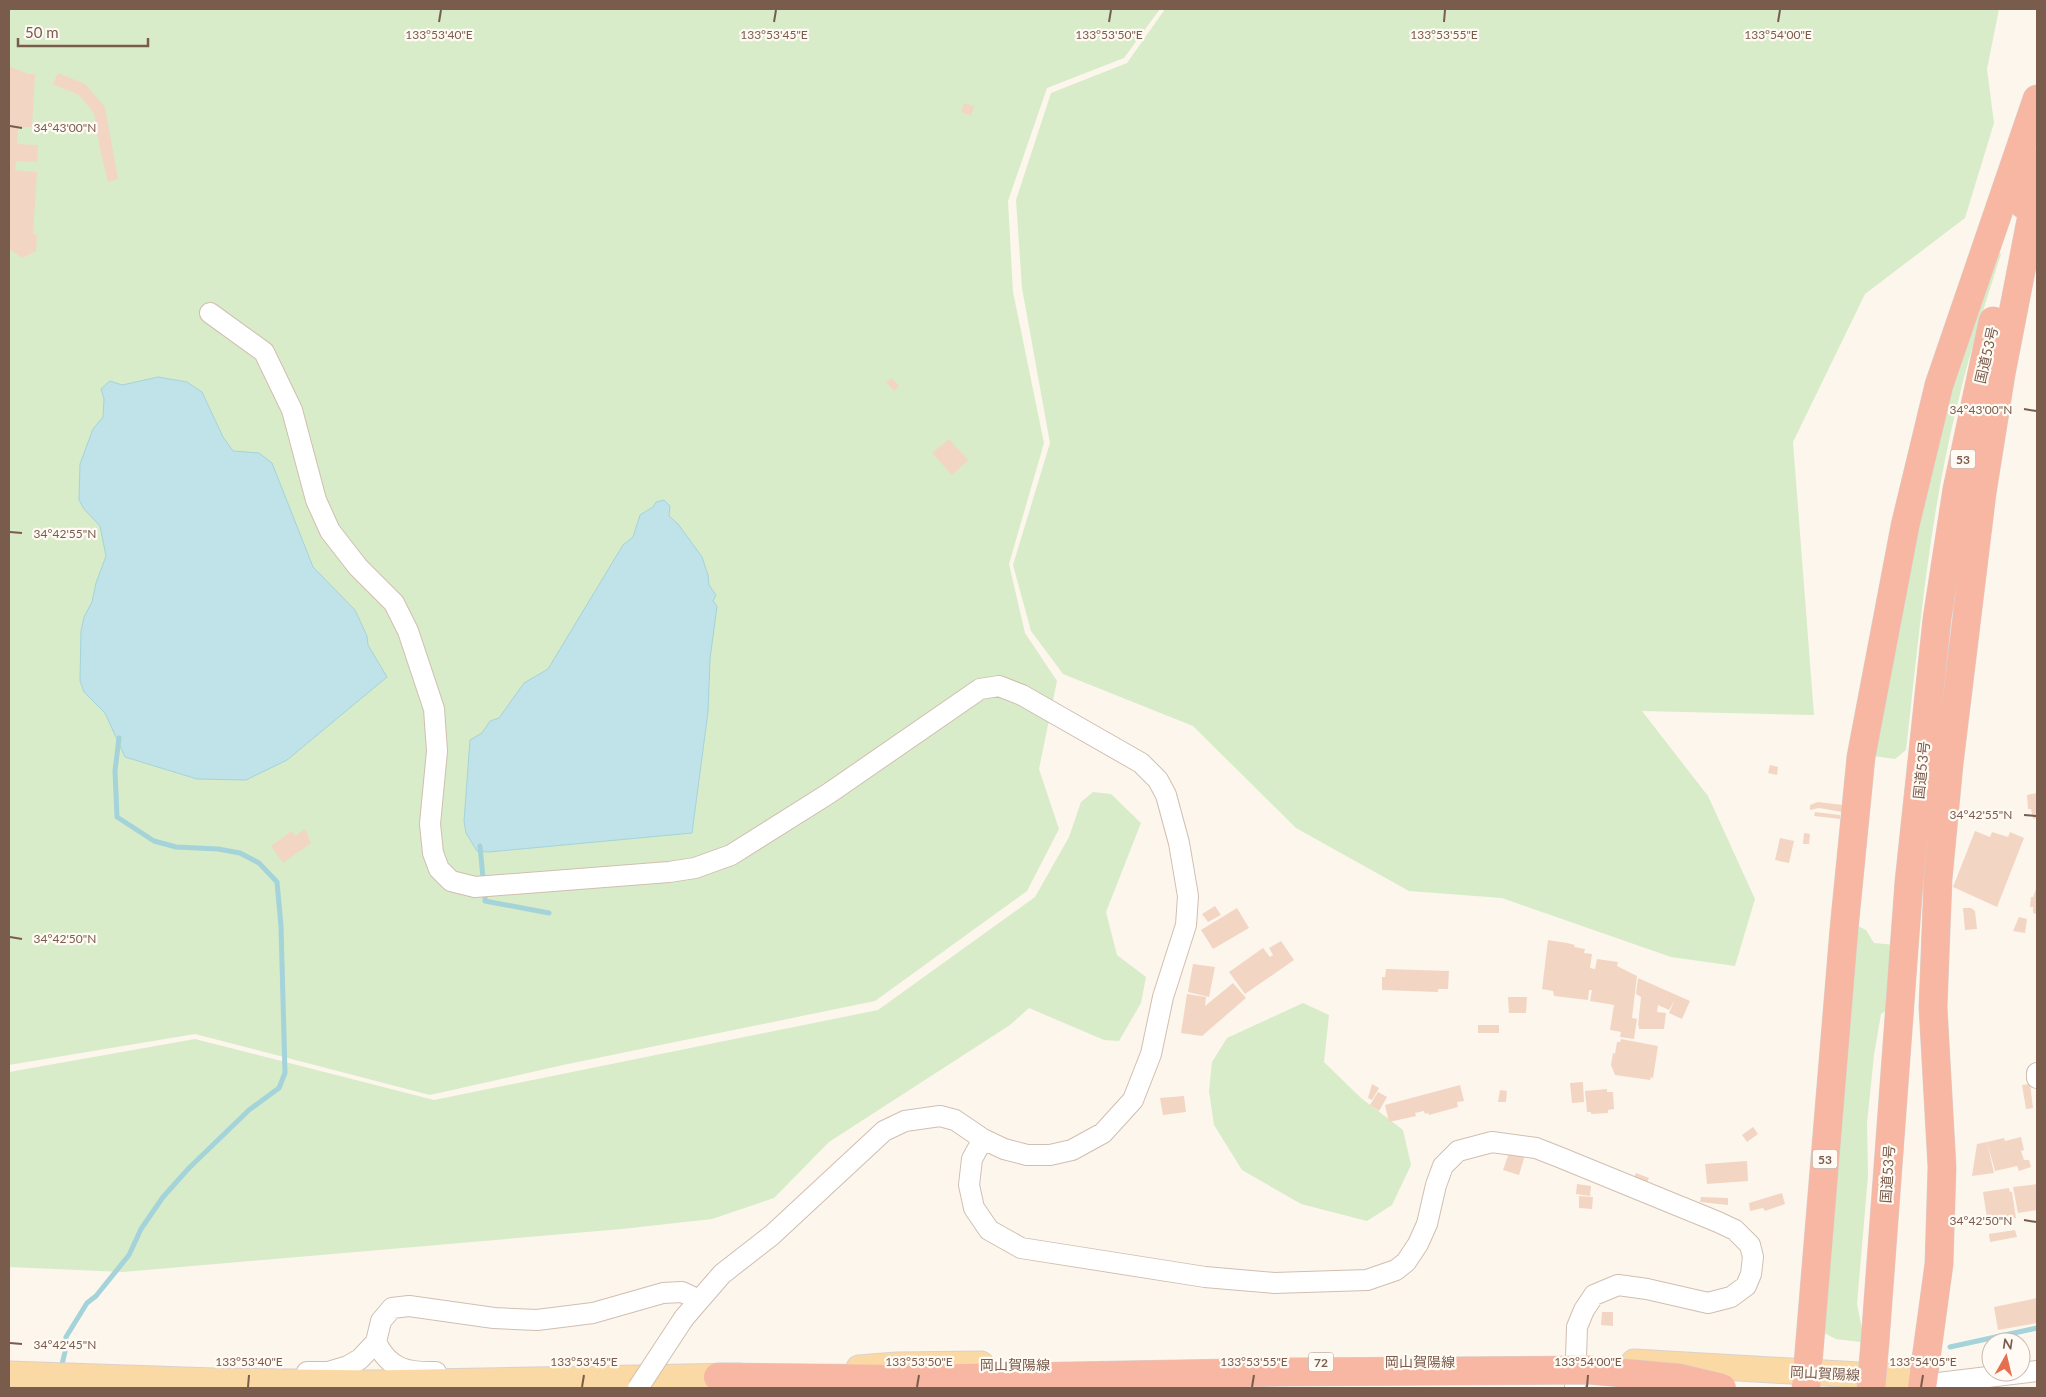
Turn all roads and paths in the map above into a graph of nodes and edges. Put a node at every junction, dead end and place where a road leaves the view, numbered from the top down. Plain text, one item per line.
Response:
1 (2037, 99) edge
2 (2037, 162) edge
3 (2037, 189) edge
4 (210, 313) dead end
5 (2037, 1073) edge
6 (2037, 1078) edge
7 (983, 1139) junction
8 (699, 1300) junction
9 (376, 1342) junction
10 (1576, 1360) junction
11 (2037, 1371) edge
12 (10, 1374) edge
13 (718, 1377) junction
14 (594, 1379) junction
15 (1807, 1380) edge
16 (214, 1381) junction
17 (1920, 1387) edge
18 (638, 1388) edge
19 (1575, 1388) edge
20 (1722, 1388) edge
21 (1871, 1388) edge

1 - 15 highway, 53
2 - 21 highway, 国道53号 / 53, bridge
3 - 17 highway, 53
4 - 7 street
5 - 6 street
7 - 8 street
7 - 10 street
8 - 9 street
8 - 18 street, bridge
9 - 14 street
9 - 16 street
10 - 13 main road, 岡山賀陽線 / 72
10 - 15 main road, 岡山賀陽線 / 72
10 - 19 street
11 - 17 street
12 - 16 main road, 岡山賀陽線 / 72
13 - 14 main road, 岡山賀陽線 / 72
13 - 20 highway, 72, bridge
14 - 16 main road, 岡山賀陽線 / 72
15 - 17 main road, 岡山賀陽線 / 72

